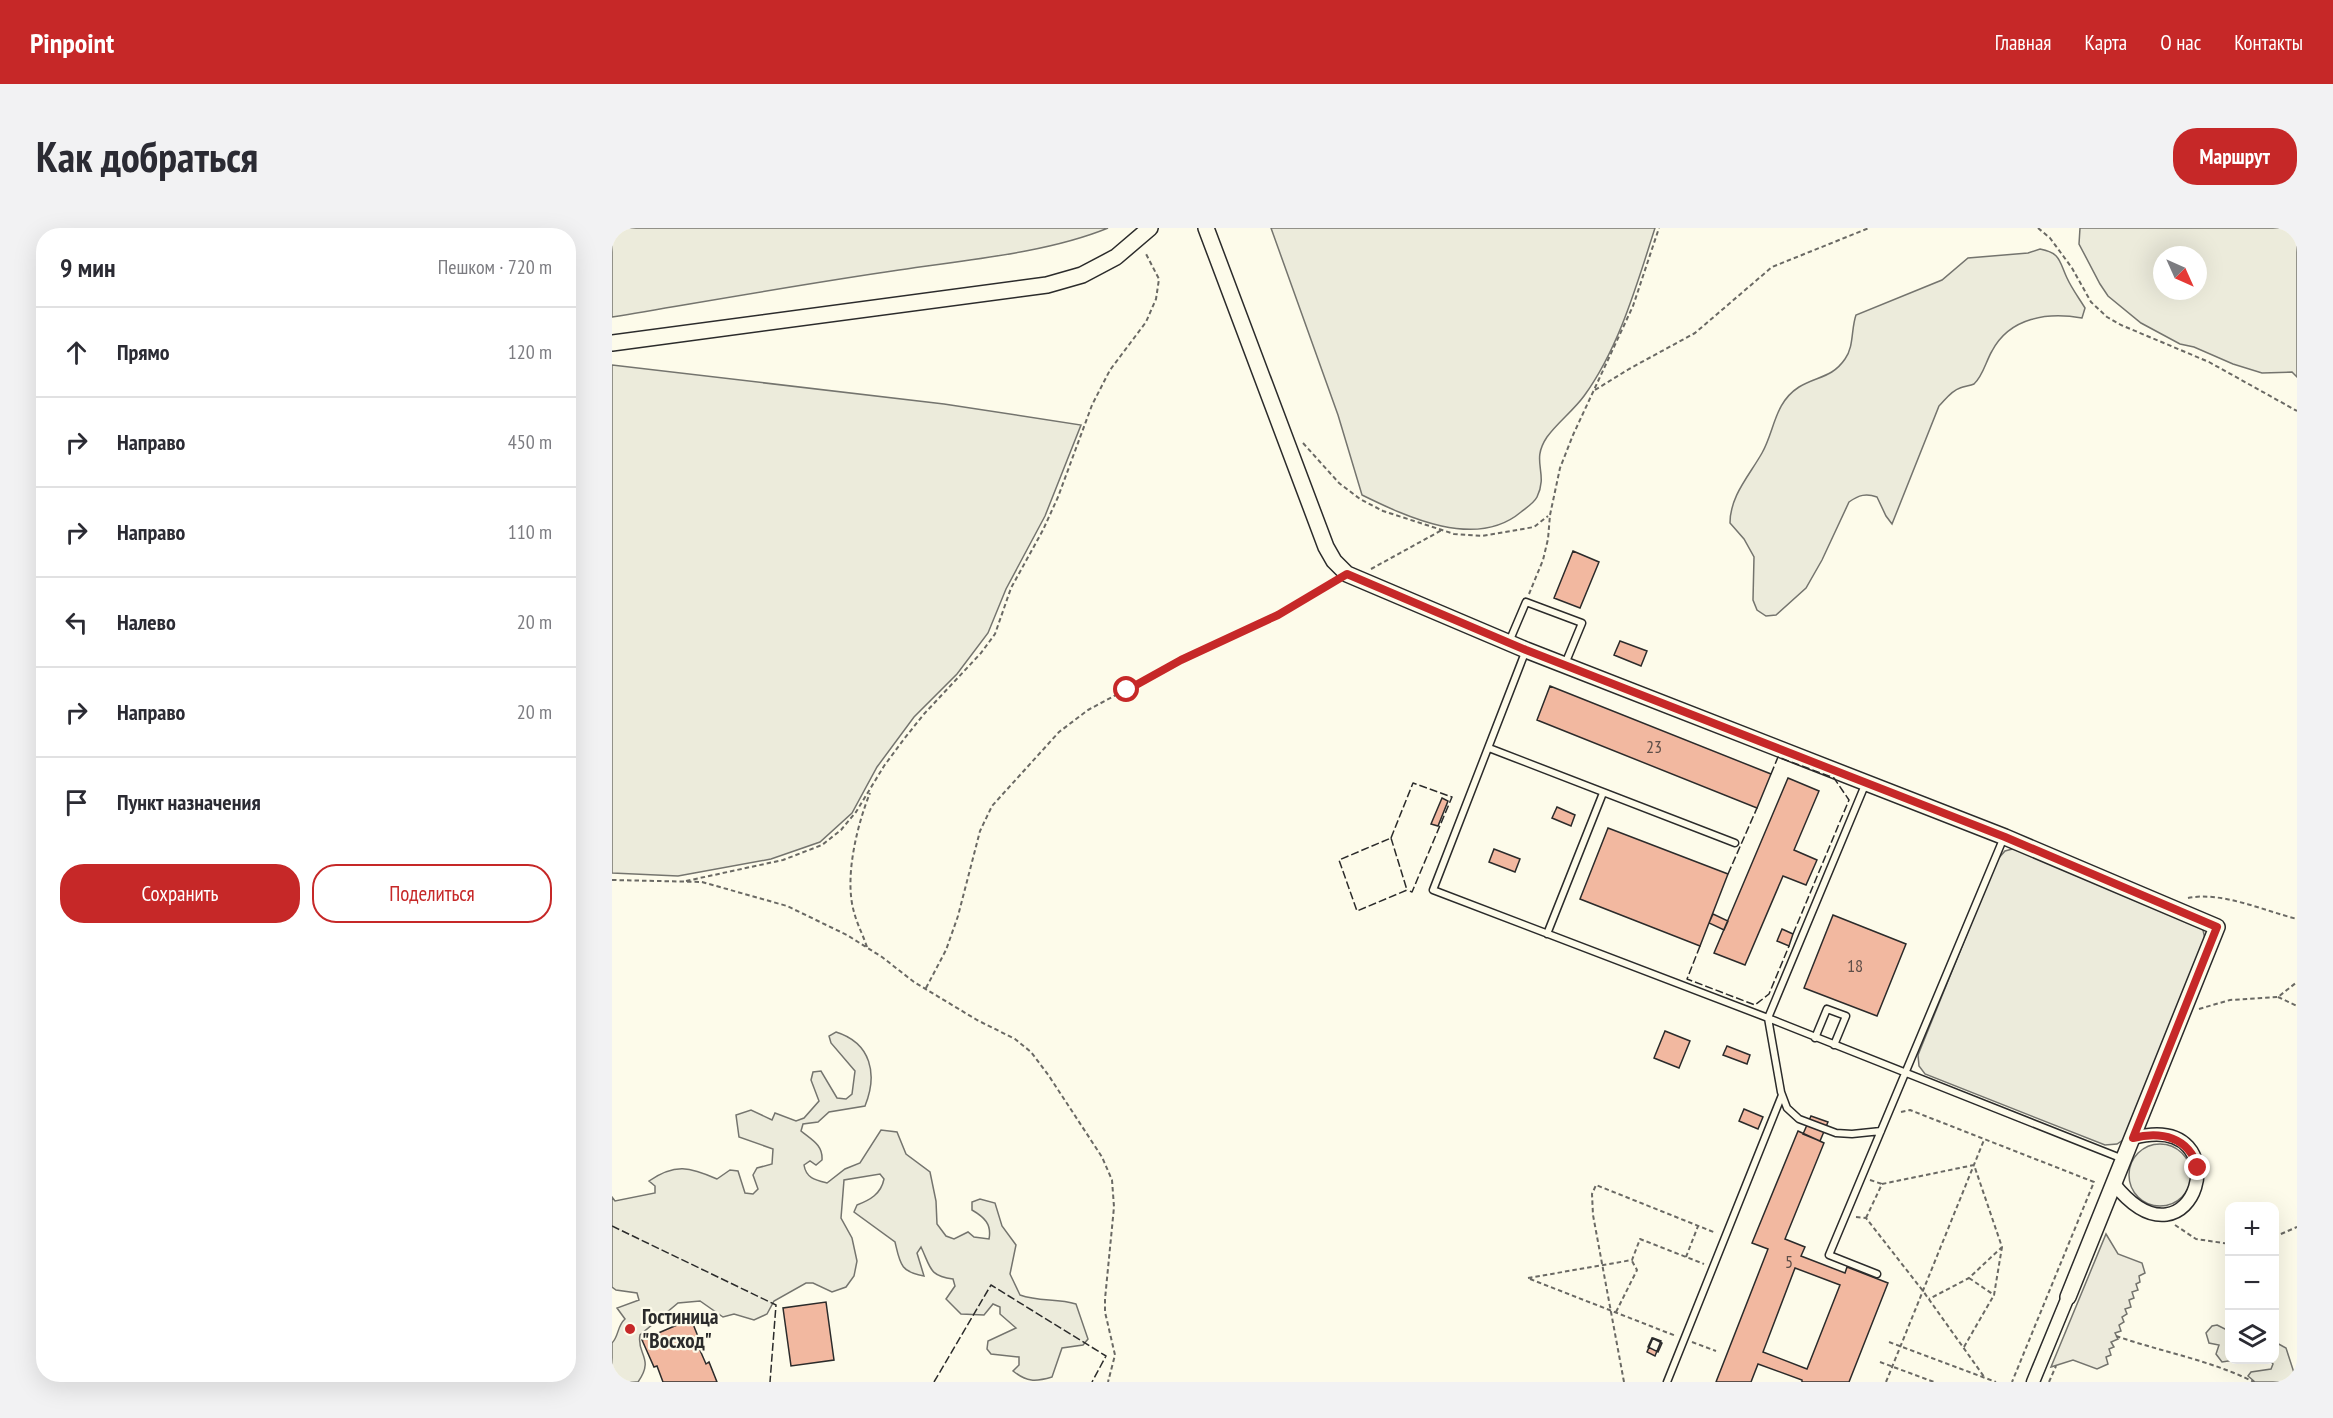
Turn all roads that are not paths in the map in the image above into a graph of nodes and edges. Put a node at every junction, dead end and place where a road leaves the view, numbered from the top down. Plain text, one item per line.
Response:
1 (1150, 228) edge
2 (1206, 228) edge
3 (612, 343) edge
4 (1509, 643) junction
5 (1526, 650) junction
6 (1565, 664) junction
7 (1489, 748) junction
8 (1867, 782) junction
9 (1603, 793) junction
10 (2005, 837) junction
11 (1735, 843) dead end
12 (1547, 934) junction
13 (1768, 1018) junction
14 (1815, 1038) junction
15 (1834, 1045) junction
16 (1905, 1073) junction
17 (1782, 1095) junction
18 (1881, 1131) junction
19 (2133, 1138) junction
20 (2124, 1160) junction
21 (2114, 1184) junction
22 (1877, 1274) dead end
23 (2068, 1297) joint
24 (1667, 1382) edge
25 (2033, 1382) edge

1 - 3 street
2 - 4 street
4 - 5 street
4 - 6 lane
5 - 6 street
5 - 7 lane
6 - 8 street
7 - 9 lane
7 - 12 lane
8 - 10 street
8 - 13 lane
9 - 11 lane
9 - 12 lane
10 - 16 lane
10 - 19 street
12 - 13 lane
13 - 14 lane
13 - 17 lane
14 - 15 lane
14 - 15 lane
15 - 16 lane
16 - 18 lane
16 - 20 lane
17 - 18 lane
17 - 24 lane
18 - 22 lane
19 - 20 street
19 - 21 street
20 - 21 street
21 - 23 street
23 - 25 street

